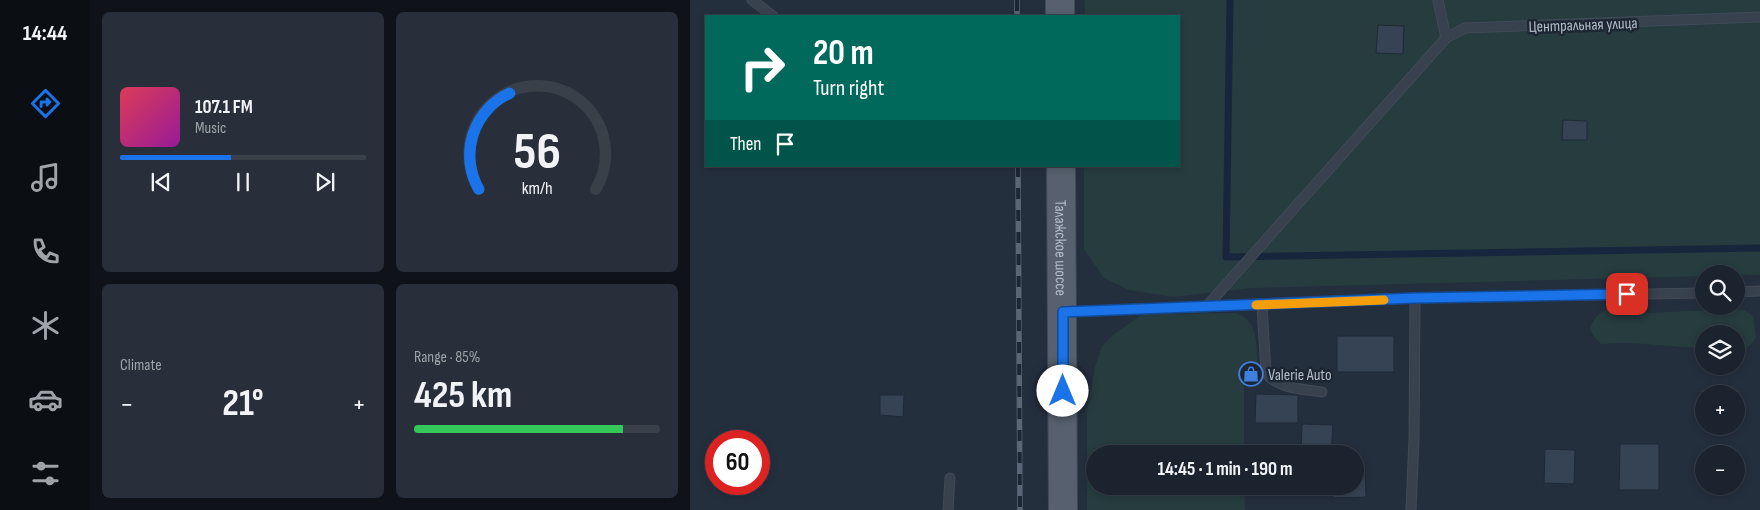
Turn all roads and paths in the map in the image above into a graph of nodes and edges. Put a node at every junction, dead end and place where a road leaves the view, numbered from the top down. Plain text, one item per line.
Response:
1 (752, 0) edge
2 (1060, 0) edge
3 (1438, 0) edge
4 (772, 15) edge
5 (1060, 15) edge
6 (1760, 17) edge
7 (1446, 38) junction
8 (1061, 167) edge
9 (1695, 292) edge
10 (1745, 292) edge
11 (1760, 292) edge
12 (1415, 298) junction
13 (1262, 305) junction
14 (1206, 307) junction
15 (1063, 312) junction
16 (1322, 392) dead end
17 (950, 478) dead end
18 (948, 510) edge
19 (1063, 510) edge
20 (1411, 510) edge

1 - 4 lane
2 - 5 main road
3 - 7 lane
6 - 7 lane, Центральная улица
7 - 14 lane
8 - 15 main road, Талажское шоссе
9 - 12 lane
10 - 11 lane
12 - 13 lane
12 - 20 lane
13 - 14 lane
13 - 16 lane
14 - 15 lane
15 - 19 main road, Талажское шоссе
17 - 18 lane

